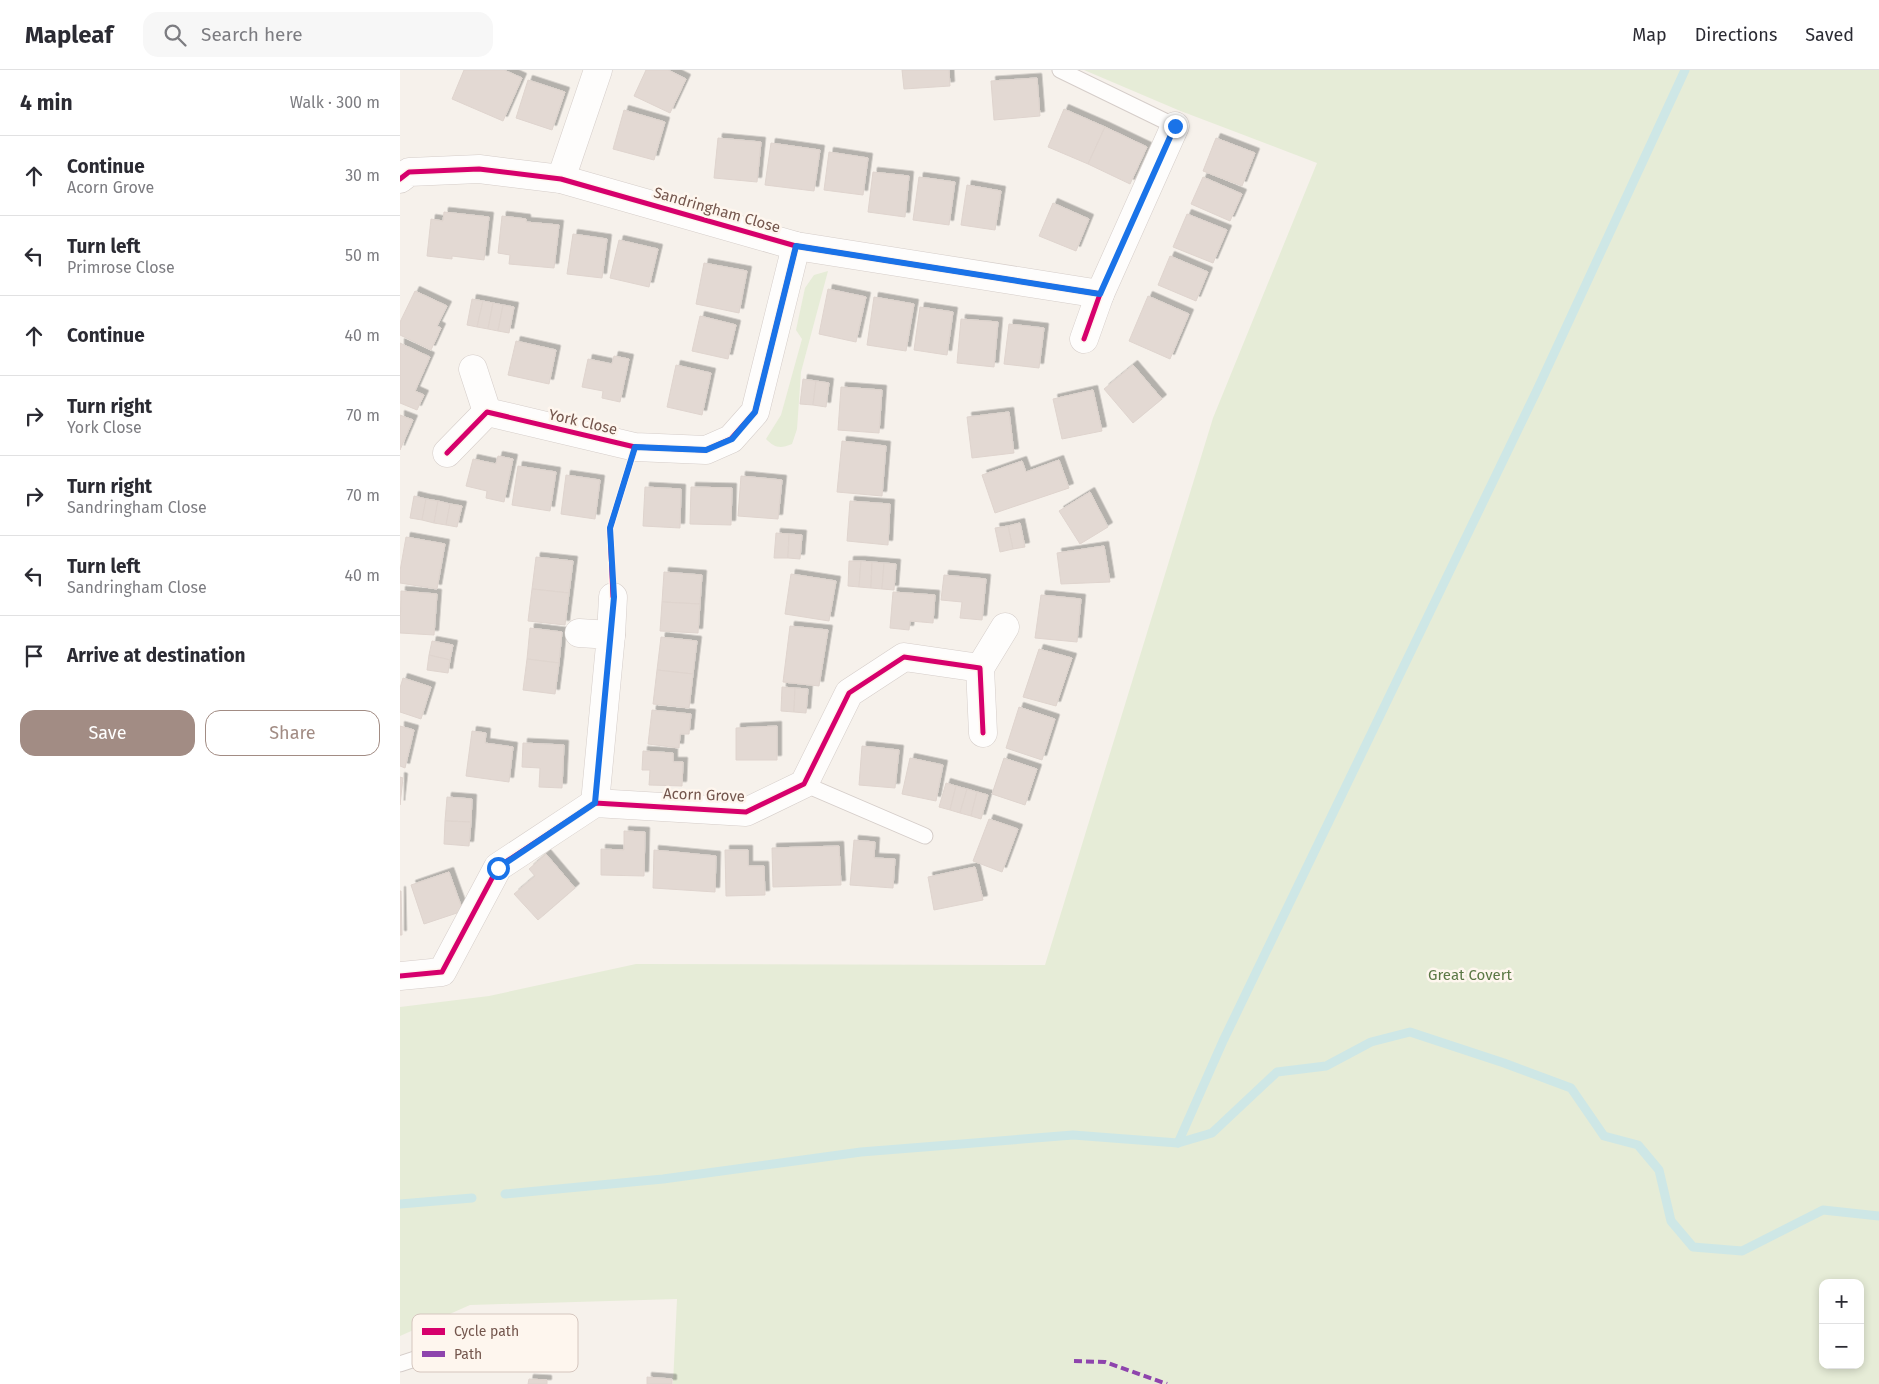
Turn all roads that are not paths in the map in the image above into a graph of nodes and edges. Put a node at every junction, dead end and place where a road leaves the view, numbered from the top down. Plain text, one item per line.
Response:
1 (598, 70) edge
2 (1060, 70) edge
3 (1175, 126) joint
4 (400, 179) edge
5 (561, 179) junction
6 (796, 246) junction
7 (1100, 294) junction
8 (1084, 339) dead end
9 (473, 369) dead end
10 (487, 412) junction
11 (447, 453) dead end
12 (614, 597) dead end
13 (1005, 627) dead end
14 (579, 633) dead end
15 (611, 636) junction
16 (980, 668) junction
17 (984, 733) dead end
18 (804, 784) junction
19 (595, 803) junction
20 (925, 836) dead end
21 (400, 976) edge
22 (412, 1360) edge
23 (400, 1364) edge

1 - 5 street
2 - 3 lane
3 - 7 street
4 - 5 street, Sandringham Close
5 - 6 street, Sandringham Close
6 - 7 street, Sandringham Close
6 - 10 street, York Close
7 - 8 street
9 - 10 street
10 - 11 street
12 - 15 street
13 - 16 street
14 - 15 street
15 - 19 street
16 - 17 street
16 - 18 street
18 - 19 street, Acorn Grove
18 - 20 lane
19 - 21 street
22 - 23 lane

